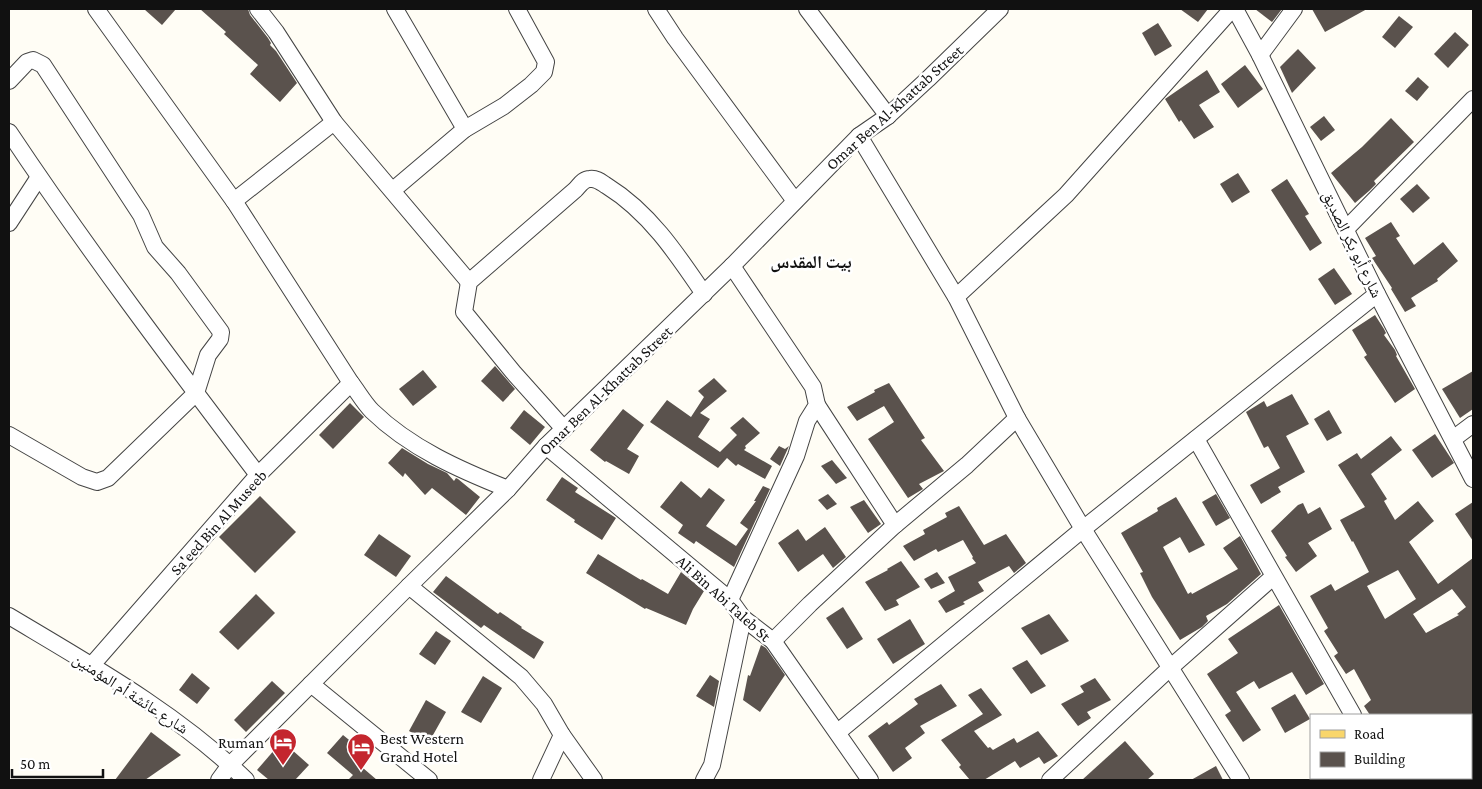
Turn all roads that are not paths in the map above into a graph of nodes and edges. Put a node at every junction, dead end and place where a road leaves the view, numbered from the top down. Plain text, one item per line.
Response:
1 (96, 9) edge
2 (258, 9) edge
3 (395, 9) edge
4 (517, 9) edge
5 (656, 9) edge
6 (807, 9) edge
7 (1000, 9) edge
8 (1234, 9) edge
9 (1294, 9) edge
10 (1260, 54) junction
11 (9, 81) edge
12 (1473, 99) edge
13 (888, 116) junction
14 (334, 122) junction
15 (465, 129) junction
16 (9, 132) edge
17 (859, 136) junction
18 (39, 176) junction
19 (393, 190) junction
20 (795, 201) junction
21 (234, 202) junction
22 (9, 223) edge
23 (1346, 229) junction
24 (732, 266) junction
25 (469, 282) junction
26 (704, 294) junction
27 (1377, 294) junction
28 (956, 297) junction
29 (351, 383) junction
30 (196, 393) junction
31 (818, 405) junction
32 (1017, 418) junction
33 (1473, 424) edge
34 (564, 429) junction
35 (9, 435) edge
36 (1196, 439) junction
37 (1453, 439) junction
38 (546, 446) junction
39 (258, 475) junction
40 (1473, 479) edge
41 (508, 489) junction
42 (895, 525) junction
43 (1083, 529) junction
44 (1273, 577) junction
45 (409, 586) junction
46 (730, 600) junction
47 (9, 616) edge
48 (743, 618) junction
49 (773, 641) junction
50 (91, 666) junction
51 (1170, 668) junction
52 (311, 684) junction
53 (1352, 714) edge
54 (838, 732) junction
55 (562, 735) junction
56 (230, 765) junction
57 (218, 780) edge
58 (246, 780) edge
59 (429, 780) edge
60 (541, 780) edge
61 (594, 780) edge
62 (704, 780) edge
63 (870, 780) edge
64 (1050, 780) edge
65 (1240, 780) edge

1 - 21 street
2 - 14 street
3 - 15 street
4 - 15 street
5 - 20 street
6 - 13 street
7 - 13 street, Omar Ben Al-Khattab Street
8 - 10 street, شارع أبو بكر الصديق
8 - 28 street
9 - 10 street
10 - 23 street, شارع أبو بكر الصديق
11 - 30 street
12 - 23 street
13 - 17 street, Omar Ben Al-Khattab Street
14 - 19 street
14 - 21 street
15 - 19 street
16 - 18 street
17 - 20 street, Omar Ben Al-Khattab Street
17 - 28 street
18 - 22 street
18 - 30 street
19 - 25 street
20 - 24 street, Omar Ben Al-Khattab Street
21 - 29 street
23 - 27 street, شارع أبو بكر الصديق
24 - 26 street, Omar Ben Al-Khattab Street
24 - 31 street
25 - 26 street
25 - 34 street
26 - 34 street, Omar Ben Al-Khattab Street
27 - 36 street
27 - 37 street, شارع أبو بكر الصديق
28 - 32 street
29 - 39 street, Sa'eed Bin Al Museeb
29 - 41 street
30 - 35 street
30 - 39 street
31 - 42 street
31 - 46 street
32 - 42 street
32 - 43 street
33 - 37 street
34 - 38 street, Omar Ben Al-Khattab Street
36 - 43 street
36 - 44 street
37 - 40 street, شارع أبو بكر الصديق
38 - 41 street, Omar Ben Al-Khattab Street
38 - 46 street, Ali Bin Abi Taleb St
39 - 50 street, Sa'eed Bin Al Museeb
41 - 45 street, Omar Ben Al-Khattab Street
42 - 49 street
43 - 51 street
43 - 54 street
44 - 51 street
44 - 53 street
45 - 52 street, Omar Ben Al-Khattab Street
45 - 55 street
46 - 48 street, Ali Bin Abi Taleb St
47 - 50 street, شارع عائشة أم المؤمنين
48 - 49 street, Ali Bin Abi Taleb St
48 - 62 street
49 - 54 street, Ali Bin Abi Taleb St
50 - 56 street, شارع عائشة أم المؤمنين
51 - 64 street
51 - 65 street
52 - 56 street, Omar Ben Al-Khattab Street
52 - 59 street
54 - 63 street, Ali Bin Abi Taleb St
55 - 60 street
55 - 61 street
56 - 57 street, Omar Ben Al-Khattab Street
56 - 58 street, شارع عائشة أم المؤمنين

